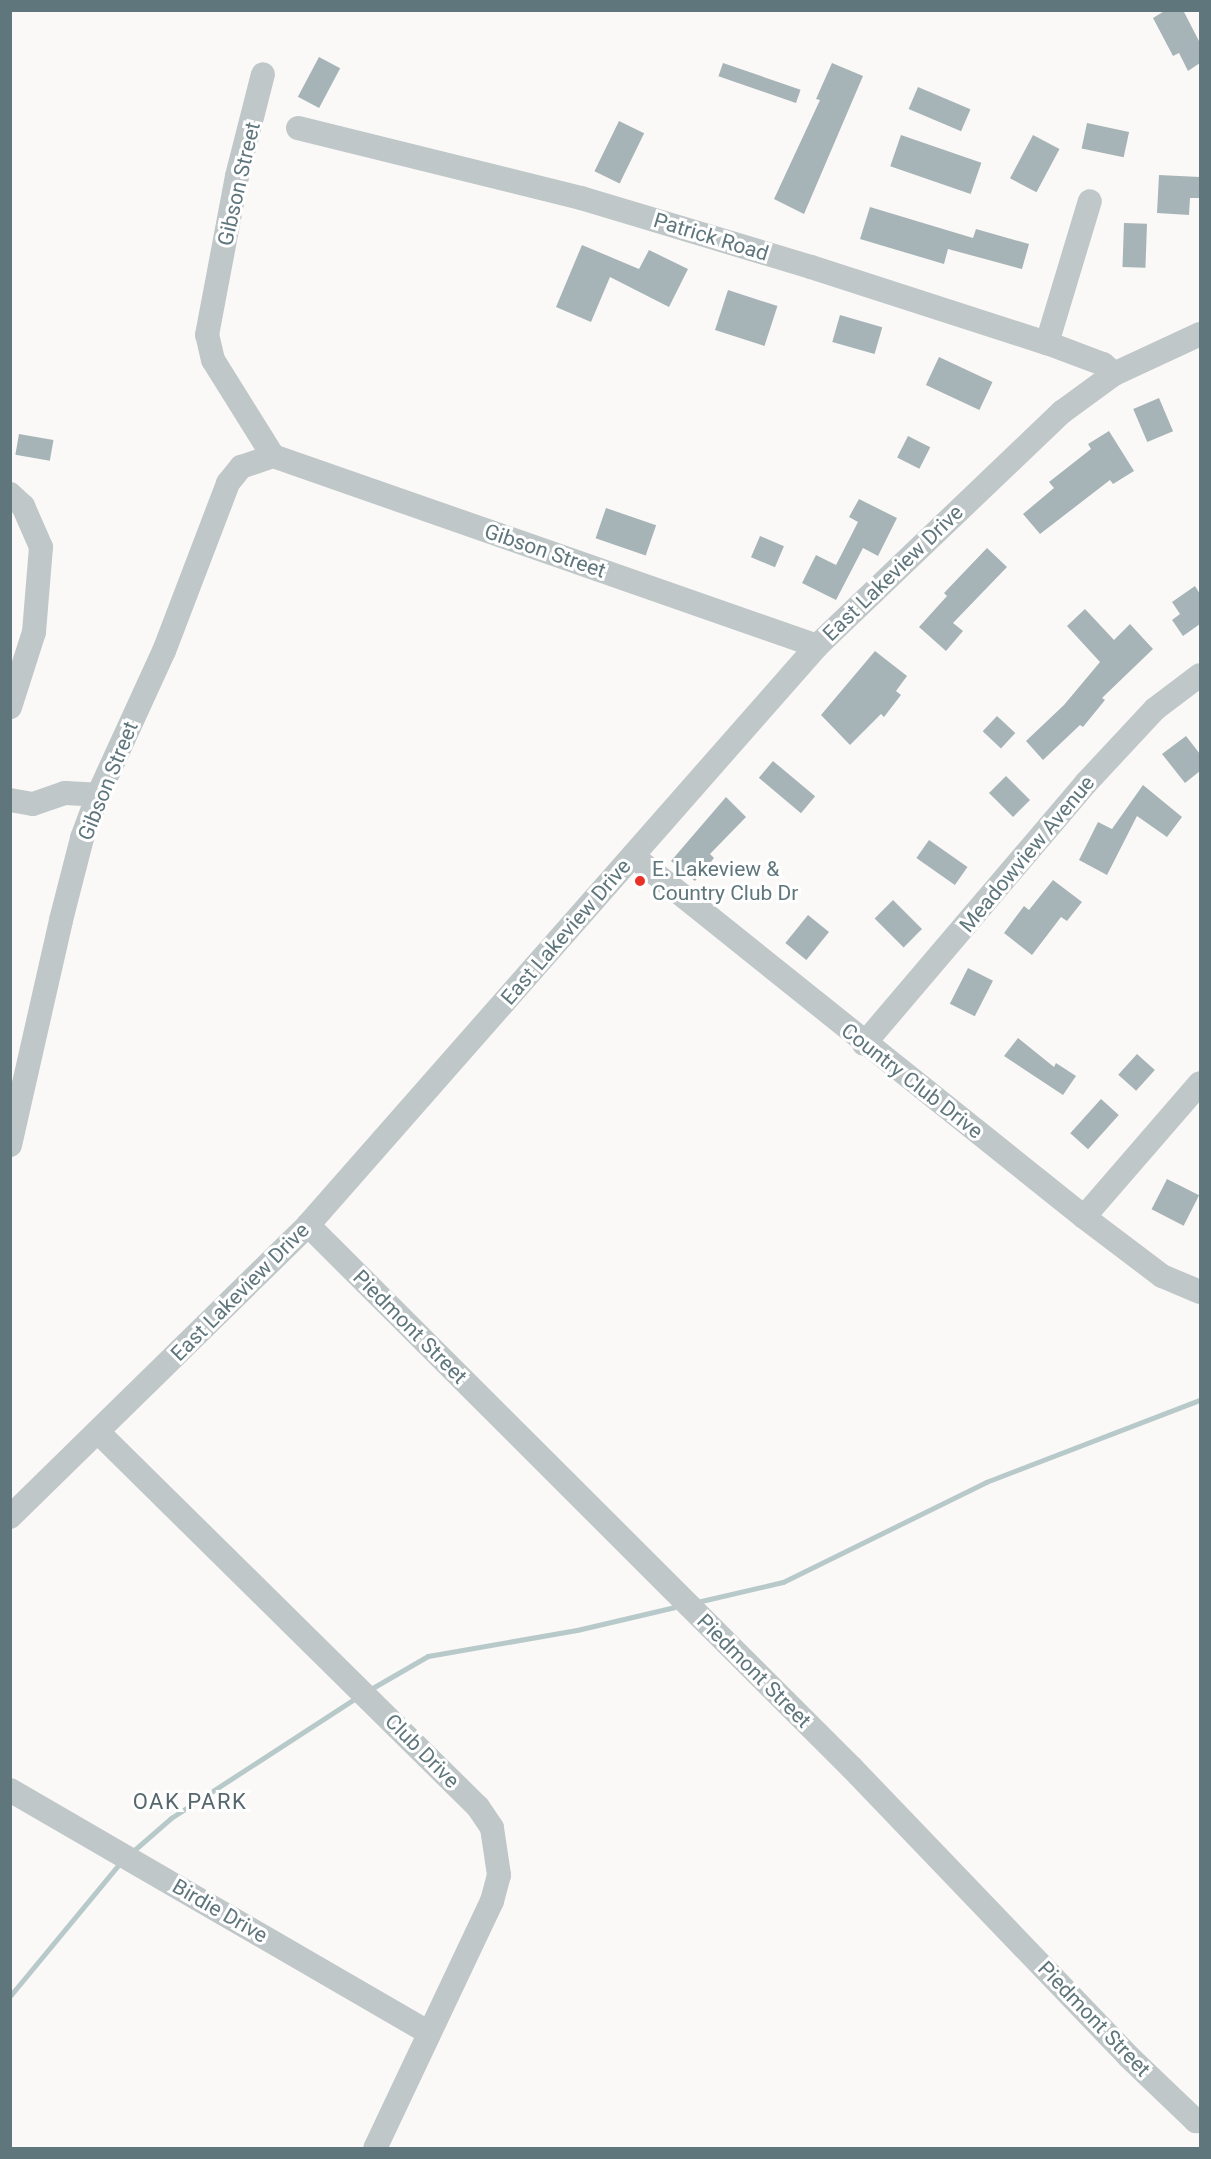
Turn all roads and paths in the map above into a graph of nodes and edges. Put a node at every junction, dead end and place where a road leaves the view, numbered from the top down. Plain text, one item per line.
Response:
1 (263, 74) dead end
2 (298, 128) dead end
3 (1090, 201) dead end
4 (1200, 334) edge
5 (1047, 343) junction
6 (1114, 374) junction
7 (273, 456) junction
8 (10, 494) edge
9 (817, 646) junction
10 (1200, 675) edge
11 (10, 707) edge
12 (98, 795) junction
13 (10, 801) edge
14 (633, 856) junction
15 (864, 1044) junction
16 (1200, 1083) edge
17 (10, 1145) edge
18 (1084, 1217) junction
19 (308, 1225) junction
20 (1200, 1292) edge
21 (99, 1433) junction
22 (10, 1516) edge
23 (10, 1790) edge
24 (429, 2033) junction
25 (1198, 2121) edge
26 (375, 2148) edge

1 - 7 street, Gibson Street
2 - 5 street, Patrick Road
3 - 5 street
4 - 6 street, East Lakeview Drive
5 - 6 street, Patrick Road
6 - 9 street, East Lakeview Drive
7 - 9 street, Gibson Street
7 - 12 street, Gibson Street
8 - 11 street
9 - 14 street, East Lakeview Drive
10 - 15 street, Meadowview Avenue
12 - 13 street
12 - 17 street, Gibson Street
14 - 15 street, Country Club Drive
14 - 19 street, East Lakeview Drive
15 - 18 street, Country Club Drive
16 - 18 street
18 - 20 street, Country Club Drive
19 - 21 street, East Lakeview Drive
19 - 25 street, Piedmont Street
21 - 22 street, East Lakeview Drive
21 - 24 street, Club Drive
23 - 24 street, Birdie Drive
24 - 26 street, Club Drive

